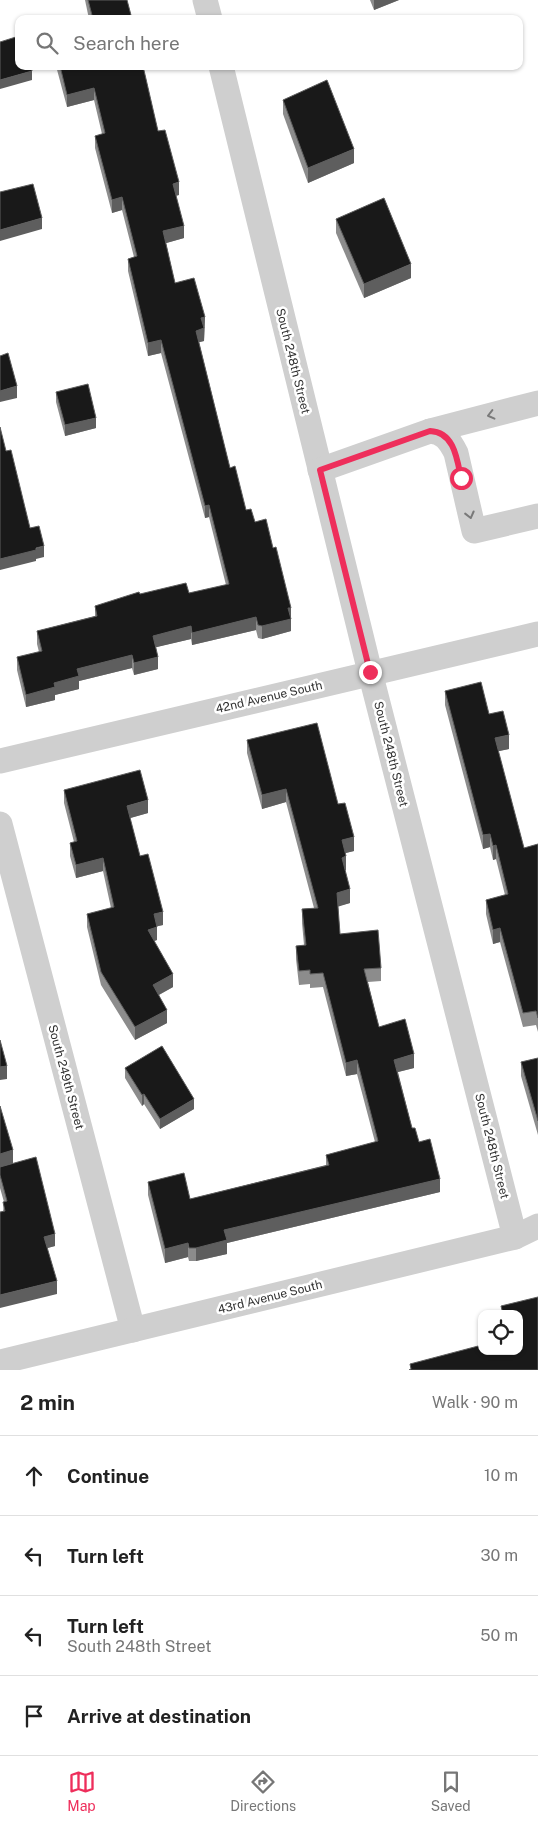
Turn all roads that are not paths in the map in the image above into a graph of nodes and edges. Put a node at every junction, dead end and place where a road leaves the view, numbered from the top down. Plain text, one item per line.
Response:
1 (205, 0) edge
2 (209, 15) edge
3 (222, 70) edge
4 (538, 403) edge
5 (430, 431) junction
6 (320, 470) junction
7 (538, 516) edge
8 (538, 634) edge
9 (370, 672) junction
10 (0, 761) edge
11 (0, 824) edge
12 (538, 1226) edge
13 (515, 1237) junction
14 (133, 1330) junction
15 (0, 1362) edge

1 - 2 street
3 - 6 street, South 248th Street
4 -> 5 street
5 - 6 street
5 -> 7 street
6 - 9 street, South 248th Street
8 - 9 street, 42nd Avenue South
9 - 10 street, 42nd Avenue South
9 - 13 street, South 248th Street
11 - 14 street, South 249th Street
12 - 13 street, 43rd Avenue South
13 - 14 street, 43rd Avenue South
14 - 15 street, 43rd Avenue South

